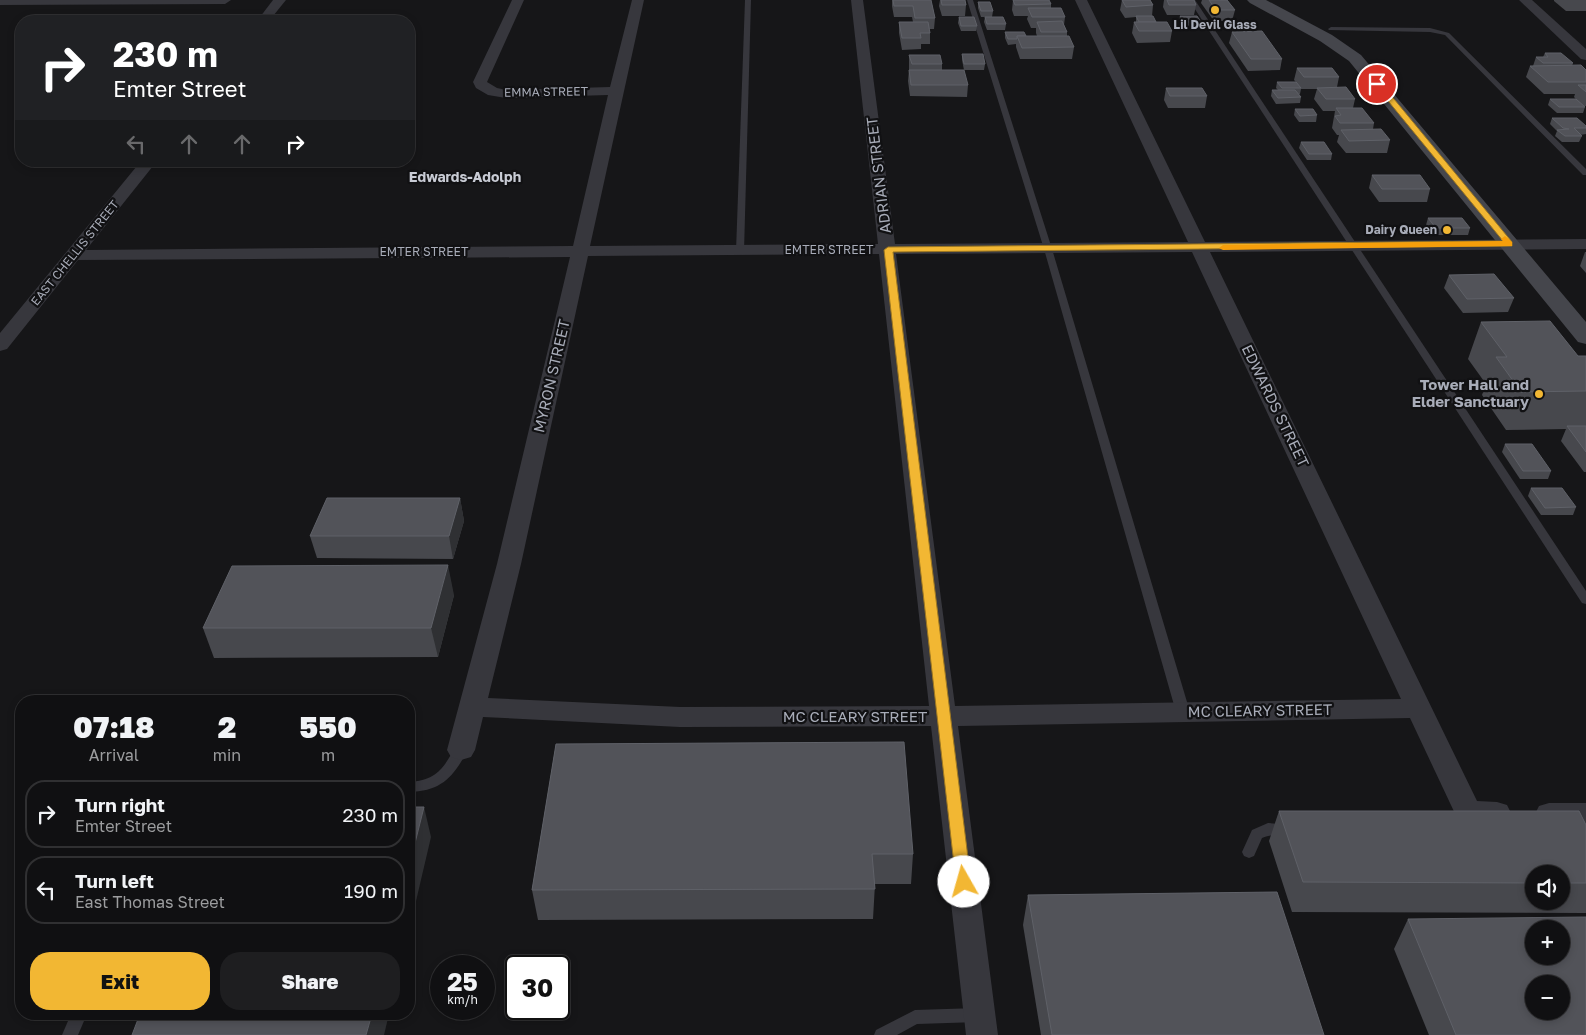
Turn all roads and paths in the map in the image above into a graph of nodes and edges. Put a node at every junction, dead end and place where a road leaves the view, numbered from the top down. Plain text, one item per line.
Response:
1 (168, 0) edge
2 (225, 0) edge
3 (280, 0) edge
4 (518, 0) edge
5 (638, 0) edge
6 (748, 0) edge
7 (857, 0) edge
8 (970, 0) edge
9 (1082, 0) edge
10 (1192, 0) edge
11 (1255, 0) edge
12 (1280, 0) edge
13 (1524, 0) edge
14 (0, 1) edge
15 (22, 1) junction
16 (7, 13) dead end
17 (268, 15) edge
18 (1331, 29) junction
19 (1348, 52) junction
20 (1586, 56) edge
21 (616, 91) junction
22 (144, 167) edge
23 (1586, 173) edge
24 (1509, 244) junction
25 (1586, 244) edge
26 (1356, 246) junction
27 (1200, 248) junction
28 (1048, 249) junction
29 (740, 250) junction
30 (888, 250) junction
31 (580, 252) junction
32 (73, 255) junction
33 (1586, 337) edge
34 (0, 345) edge
35 (1586, 600) edge
36 (473, 708) junction
37 (1418, 708) junction
38 (1183, 712) junction
39 (944, 716) junction
40 (461, 750) joint
41 (415, 787) edge
42 (1586, 814) edge
43 (1298, 829) edge
44 (1249, 852) dead end
45 (76, 1020) edge
46 (981, 1025) edge
47 (70, 1035) edge
48 (882, 1035) edge

1 - 2 street
1 - 15 street
3 - 17 street
4 - 21 street, EMMA STREET
5 - 21 street, MYRON STREET
6 - 29 lane
7 - 30 street, ADRIAN STREET
8 - 28 lane
9 - 27 street, EDWARDS STREET
10 - 26 lane
11 - 19 main road
12 - 18 main road
13 - 20 street
14 - 15 street
15 - 16 street
18 - 19 main road
18 - 23 lane
19 - 24 main road
21 - 31 street, MYRON STREET
22 - 32 street, EAST CHELLIS STREET
24 - 25 street, EMTER STREET
24 - 26 street, EMTER STREET
24 - 33 main road
26 - 27 street, EMTER STREET
26 - 35 lane
27 - 28 street, EMTER STREET
27 - 37 street, EDWARDS STREET
28 - 30 street, EMTER STREET
28 - 38 lane
29 - 30 street, EMTER STREET
29 - 31 street, EMTER STREET
30 - 39 street, ADRIAN STREET
31 - 32 street, EMTER STREET
31 - 36 street, MYRON STREET
32 - 34 street, EAST CHELLIS STREET
36 - 39 street, MC CLEARY STREET
36 - 40 street, MYRON STREET
37 - 38 street, MC CLEARY STREET
37 - 42 street, EDWARDS STREET
38 - 39 street, MC CLEARY STREET
39 - 46 street, ADRIAN STREET
40 - 41 lane
43 - 44 lane
45 - 47 lane
46 - 48 lane

